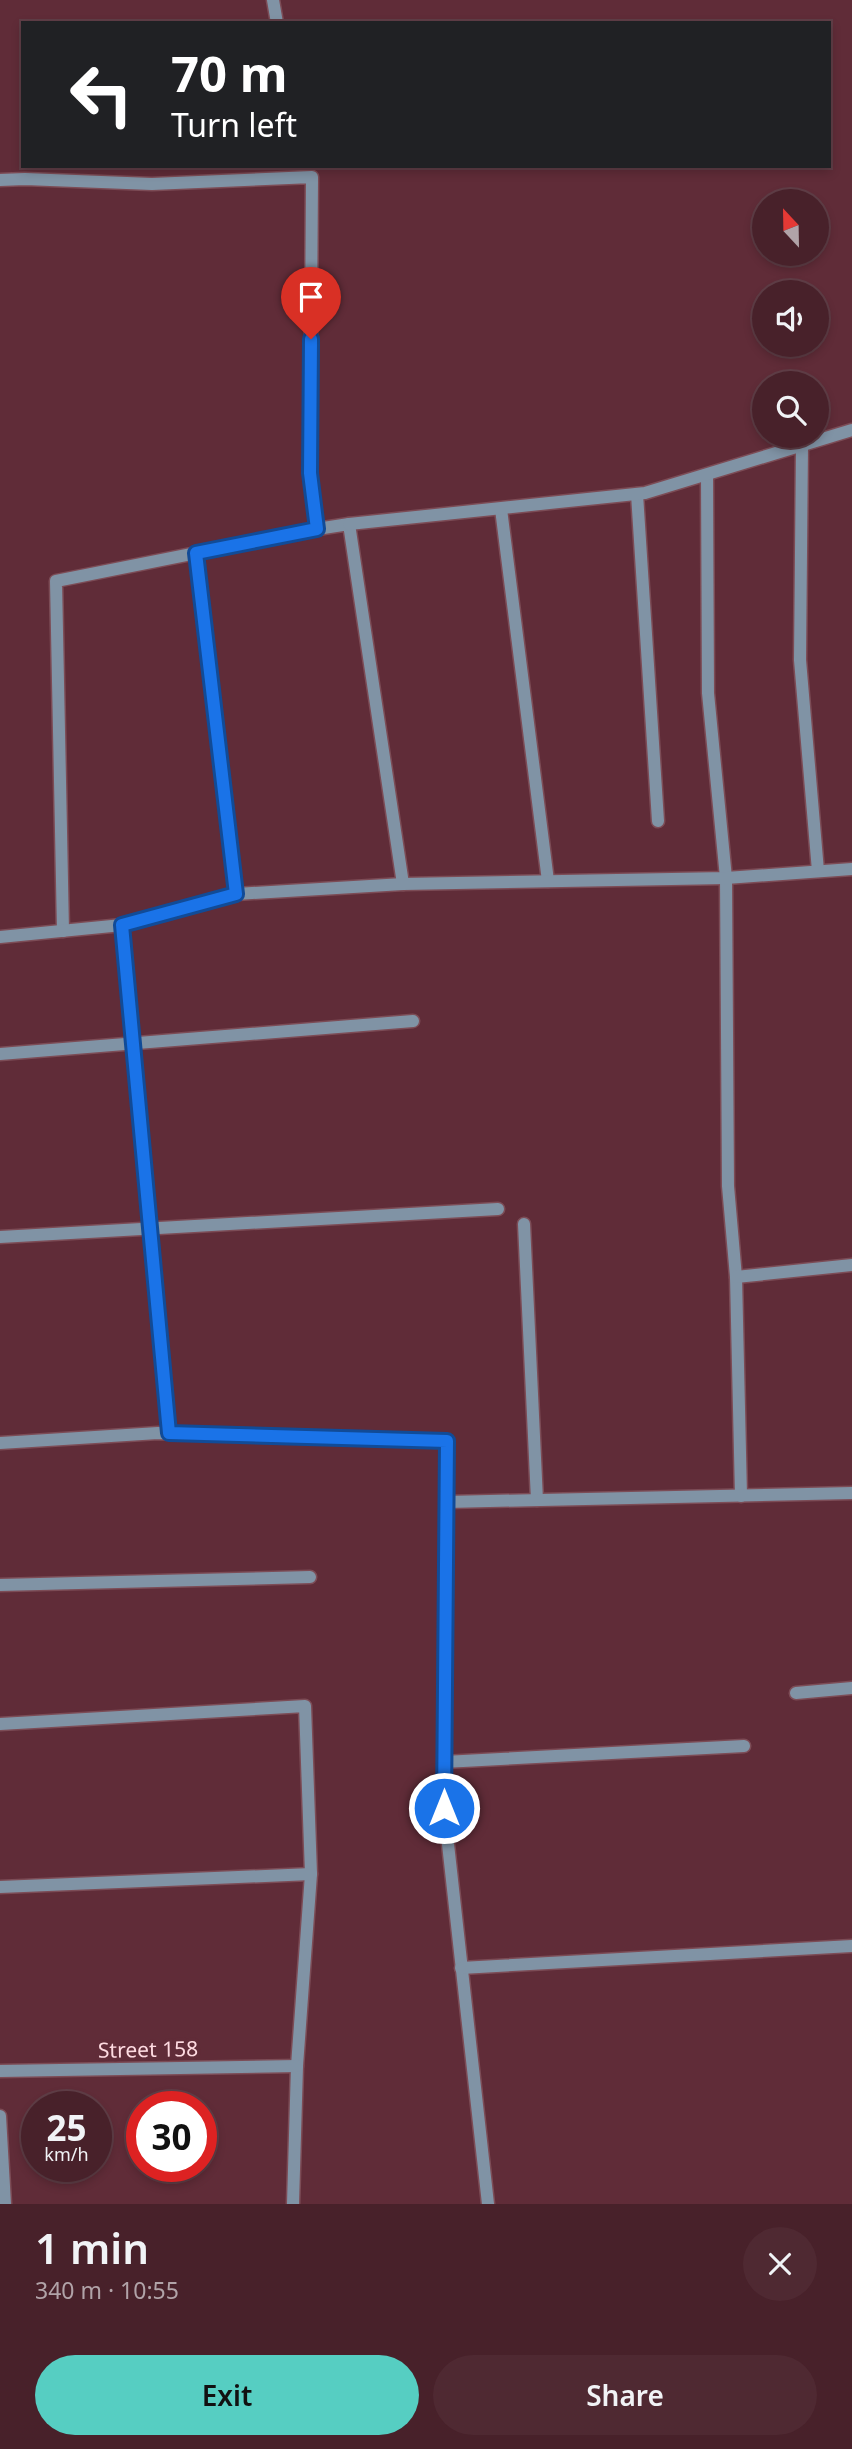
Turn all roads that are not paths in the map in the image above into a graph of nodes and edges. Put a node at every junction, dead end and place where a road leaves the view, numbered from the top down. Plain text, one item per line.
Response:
1 (273, 0) edge
2 (277, 21) edge
3 (0, 180) edge
4 (852, 430) edge
5 (829, 437) edge
6 (795, 448) edge
7 (802, 448) edge
8 (707, 475) junction
9 (637, 494) junction
10 (501, 509) junction
11 (349, 524) junction
12 (317, 529) junction
13 (196, 553) junction
14 (658, 821) dead end
15 (852, 869) edge
16 (818, 871) junction
17 (726, 878) junction
18 (548, 881) junction
19 (403, 884) junction
20 (236, 894) junction
21 (122, 925) junction
22 (63, 931) junction
23 (0, 937) edge
24 (413, 1021) dead end
25 (133, 1043) junction
26 (0, 1054) edge
27 (498, 1209) dead end
28 (524, 1224) dead end
29 (150, 1229) junction
30 (0, 1237) edge
31 (852, 1265) edge
32 (736, 1277) junction
33 (169, 1433) junction
34 (0, 1443) edge
35 (852, 1493) edge
36 (741, 1496) junction
37 (537, 1500) junction
38 (447, 1502) junction
39 (310, 1577) dead end
40 (0, 1585) edge
41 (852, 1688) edge
42 (796, 1693) dead end
43 (0, 1724) edge
44 (744, 1746) dead end
45 (444, 1762) junction
46 (311, 1874) junction
47 (0, 1887) edge
48 (852, 1946) edge
49 (461, 1968) junction
50 (298, 2066) junction
51 (0, 2071) edge
52 (0, 2116) edge
53 (5, 2204) edge
54 (293, 2204) edge
55 (488, 2204) edge

1 - 2 street
3 - 12 street
4 - 5 street
6 - 8 street
7 - 16 street
8 - 9 street
8 - 17 street
9 - 10 street
9 - 14 street
10 - 11 street
10 - 18 street
11 - 12 street
11 - 19 street
12 - 13 street
13 - 20 street
13 - 22 street
15 - 16 street
16 - 17 street
17 - 18 street
17 - 32 street
18 - 19 street
19 - 20 street
20 - 21 street
21 - 22 street
21 - 25 street
22 - 23 street
24 - 25 street
25 - 26 street
25 - 29 street
27 - 29 street
28 - 37 street
29 - 30 street
29 - 33 street
31 - 32 street
32 - 36 street
33 - 34 street
33 - 38 street
35 - 36 street
36 - 37 street
37 - 38 street
38 - 45 street
39 - 40 street
41 - 42 street
43 - 46 street
44 - 45 street
45 - 49 street
46 - 47 street
46 - 50 street
48 - 49 street
49 - 55 street
50 - 51 street, Street 158
50 - 54 street
52 - 53 street

